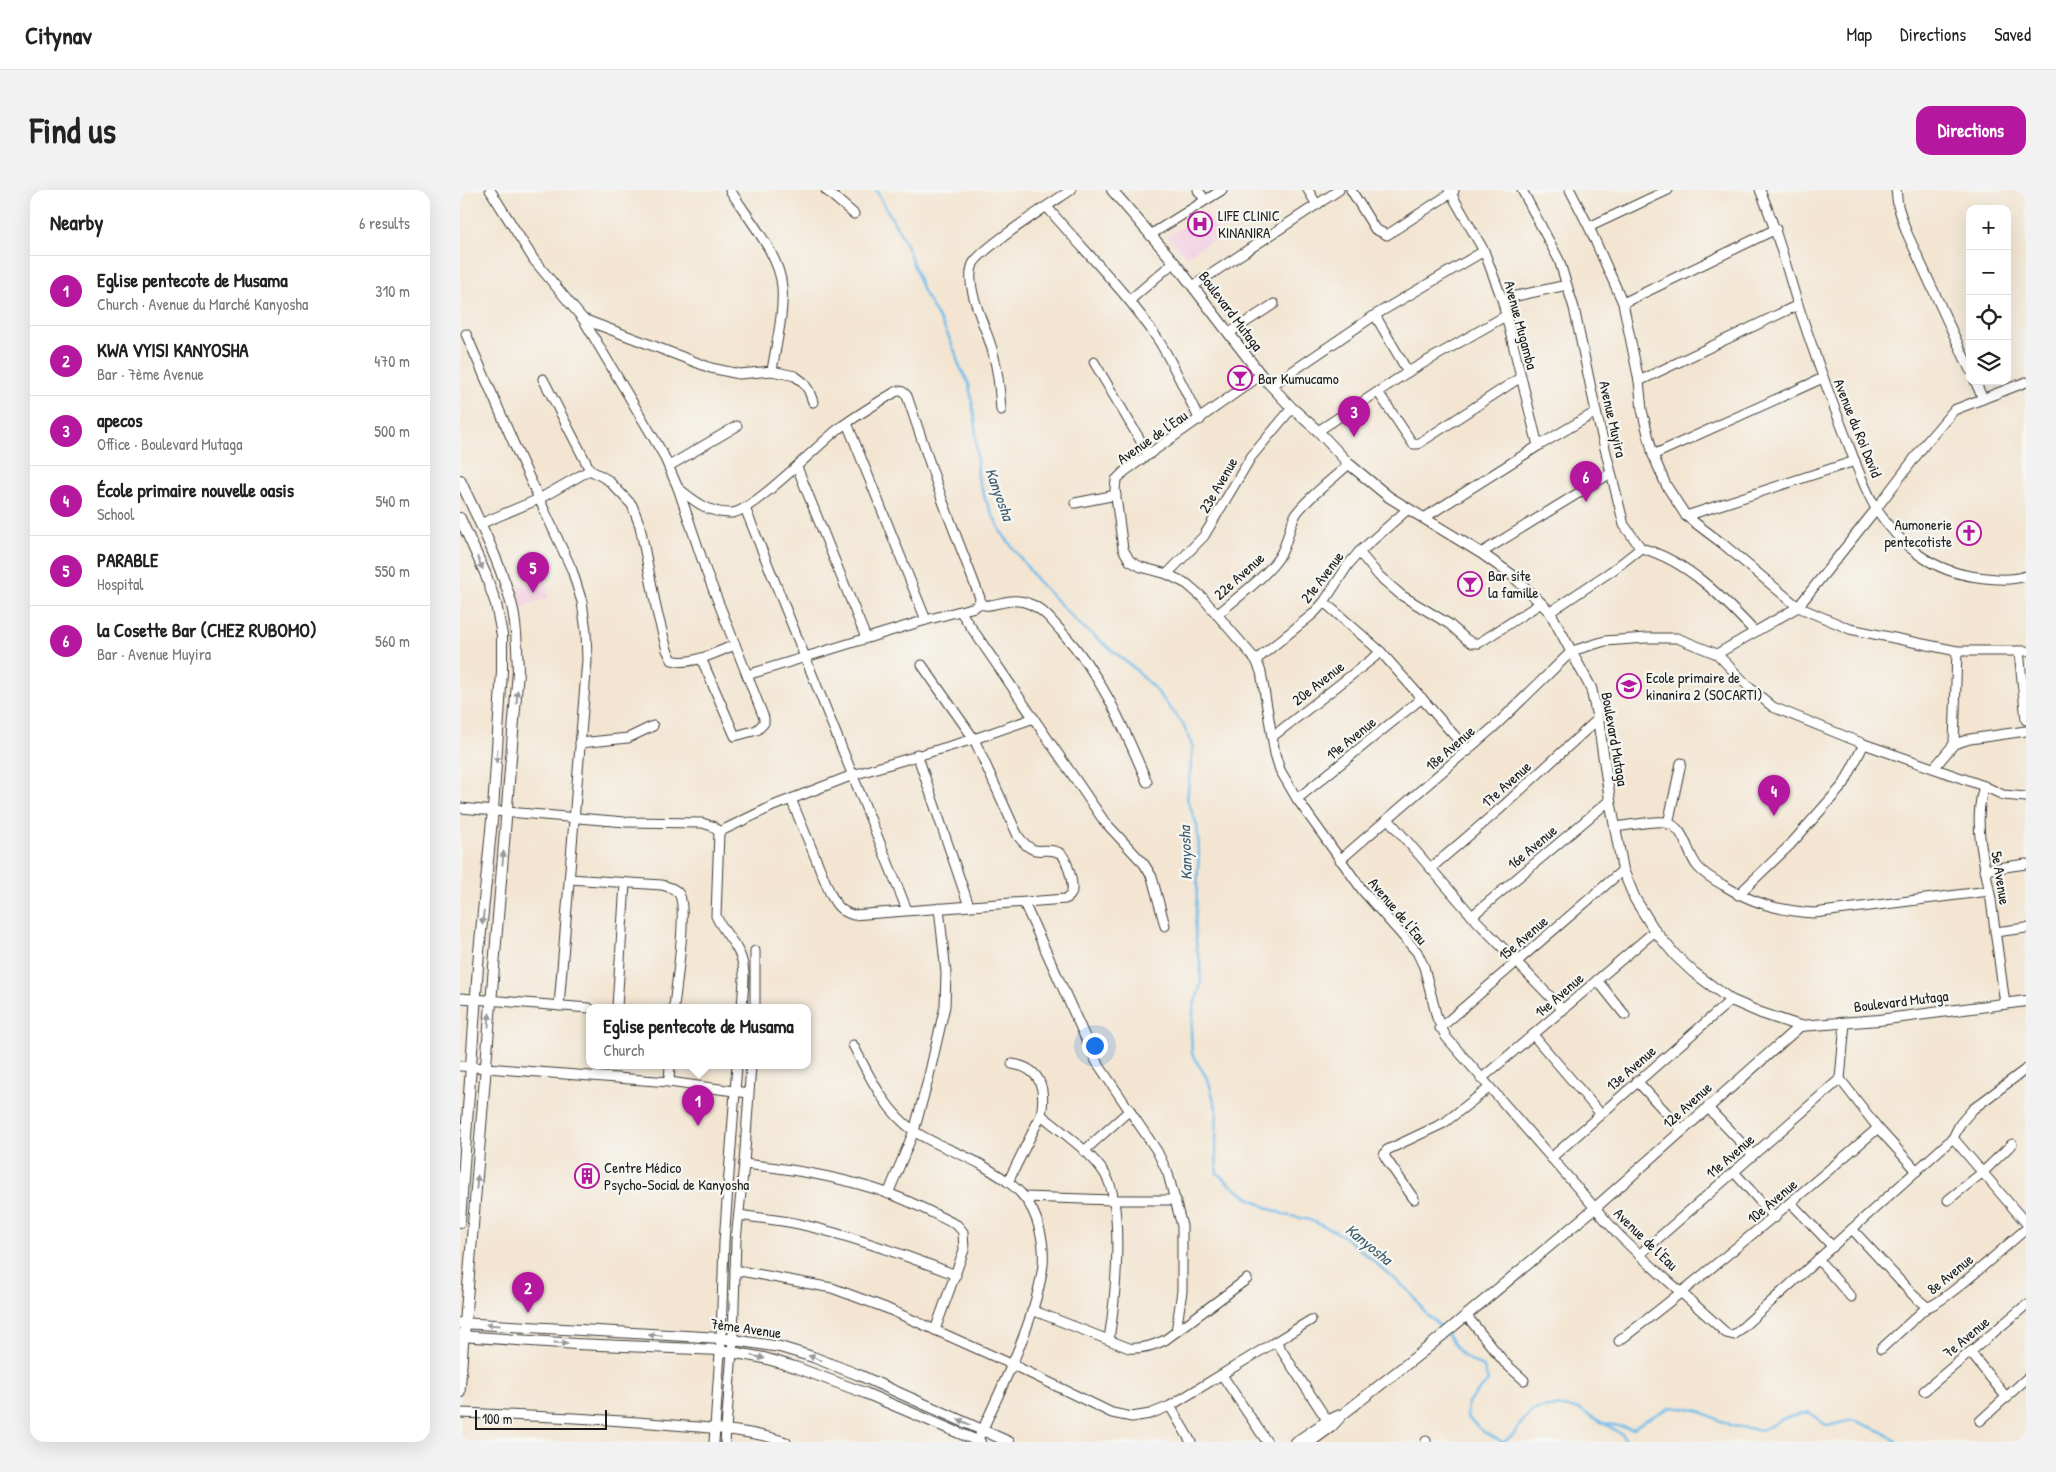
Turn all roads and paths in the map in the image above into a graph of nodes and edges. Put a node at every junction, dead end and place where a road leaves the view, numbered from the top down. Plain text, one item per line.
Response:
1 (490, 190) edge
2 (730, 190) edge
3 (826, 190) edge
4 (1070, 190) edge
5 (1112, 190) edge
6 (1198, 190) edge
7 (1222, 190) edge
8 (1308, 190) edge
9 (1340, 190) edge
10 (1351, 190) edge
11 (1522, 190) edge
12 (1570, 190) edge
13 (1668, 190) edge
14 (1760, 190) edge
15 (1896, 190) edge
16 (1451, 191) edge
17 (1205, 200) junction
18 (1317, 204) junction
19 (1047, 207) junction
20 (854, 214) dead end
21 (1589, 227) junction
22 (1776, 230) junction
23 (1150, 235) junction
24 (1484, 251) junction
25 (1174, 262) junction
26 (1567, 285) junction
27 (1194, 286) junction
28 (1502, 299) junction
29 (1130, 300) junction
30 (1623, 303) junction
31 (1274, 304) dead end
32 (1798, 305) junction
33 (1375, 316) junction
34 (1506, 316) junction
35 (583, 319) junction
36 (466, 334) dead end
37 (1229, 334) junction
38 (1966, 361) edge
39 (1094, 362) dead end
40 (772, 371) junction
41 (1408, 372) junction
42 (1261, 375) junction
43 (1521, 377) junction
44 (1823, 378) junction
45 (543, 379) dead end
46 (1639, 380) junction
47 (2026, 382) edge
48 (1977, 385) edge
49 (1271, 386) junction
50 (1378, 392) junction
51 (1983, 399) junction
52 (813, 402) dead end
53 (1292, 408) junction
54 (1002, 410) dead end
55 (1596, 412) junction
56 (1200, 420) junction
57 (847, 423) junction
58 (737, 426) dead end
59 (1318, 431) junction
60 (1538, 446) junction
61 (1149, 455) junction
62 (1653, 455) junction
63 (1854, 461) junction
64 (1349, 464) junction
65 (668, 466) junction
66 (797, 467) junction
67 (590, 470) junction
68 (1611, 473) junction
69 (460, 480) edge
70 (678, 488) junction
71 (1116, 495) junction
72 (539, 499) junction
73 (1075, 504) dead end
74 (745, 508) junction
75 (1408, 509) junction
76 (1876, 509) junction
77 (1686, 516) junction
78 (460, 518) edge
79 (1424, 518) junction
80 (480, 524) junction
81 (1641, 548) junction
82 (1358, 552) junction
83 (1481, 553) junction
84 (1166, 574) junction
85 (2026, 576) edge
86 (1324, 602) junction
87 (1541, 602) junction
88 (979, 603) junction
89 (1798, 607) junction
90 (960, 611) junction
91 (1550, 612) junction
92 (1217, 615) junction
93 (926, 620) junction
94 (1755, 632) junction
95 (866, 638) junction
96 (735, 645) junction
97 (1572, 651) junction
98 (1957, 651) junction
99 (2022, 651) edge
100 (1380, 652) junction
101 (1717, 654) junction
102 (701, 658) junction
103 (805, 658) junction
104 (1256, 660) junction
105 (922, 665) dead end
106 (747, 675) junction
107 (1422, 698) junction
108 (1034, 718) junction
109 (1598, 719) junction
110 (2026, 720) edge
111 (653, 726) dead end
112 (2026, 731) edge
113 (1272, 736) junction
114 (974, 739) junction
115 (580, 743) junction
116 (1864, 744) junction
117 (1954, 744) junction
118 (1468, 750) junction
119 (917, 754) junction
120 (1680, 763) dead end
121 (1934, 768) junction
122 (853, 775) junction
123 (1147, 782) dead end
124 (1984, 786) junction
125 (1297, 798) junction
126 (2026, 798) edge
127 (791, 799) junction
128 (1610, 800) junction
129 (460, 808) edge
130 (493, 810) junction
131 (507, 811) junction
132 (575, 817) junction
133 (1388, 819) junction
134 (1668, 824) junction
135 (1614, 827) junction
136 (719, 832) junction
137 (1340, 860) junction
138 (2026, 864) edge
139 (1431, 868) junction
140 (1623, 870) junction
141 (1984, 870) junction
142 (569, 879) junction
143 (625, 882) junction
144 (1989, 891) junction
145 (1738, 894) junction
146 (1024, 903) junction
147 (969, 906) junction
148 (939, 908) junction
149 (906, 910) junction
150 (1472, 916) junction
151 (1165, 926) dead end
152 (2026, 928) edge
153 (1655, 931) junction
154 (1995, 932) junction
155 (755, 951) dead end
156 (1516, 962) junction
157 (1597, 980) junction
158 (460, 998) edge
159 (477, 999) junction
160 (491, 1000) junction
161 (1730, 1000) junction
162 (2026, 1001) edge
163 (616, 1004) edge
164 (674, 1004) edge
165 (742, 1004) edge
166 (755, 1004) edge
167 (2004, 1004) junction
168 (559, 1006) junction
169 (586, 1008) edge
170 (1563, 1010) junction
171 (1625, 1015) dead end
172 (1845, 1023) junction
173 (1800, 1026) junction
174 (1440, 1028) junction
175 (1533, 1035) junction
176 (853, 1045) dead end
177 (1012, 1064) dead end
178 (460, 1066) edge
179 (472, 1067) junction
180 (485, 1068) junction
181 (670, 1069) edge
182 (737, 1069) edge
183 (751, 1069) edge
184 (2026, 1069) edge
185 (1840, 1079) junction
186 (1481, 1080) junction
187 (1637, 1081) junction
188 (669, 1082) junction
189 (1488, 1088) junction
190 (735, 1090) junction
191 (748, 1093) junction
192 (1707, 1108) junction
193 (1130, 1110) junction
194 (1600, 1113) junction
195 (1041, 1115) junction
196 (1878, 1128) junction
197 (1682, 1130) junction
198 (914, 1131) junction
199 (1953, 1138) junction
200 (2012, 1144) dead end
201 (1084, 1151) junction
202 (1753, 1155) junction
203 (1551, 1158) junction
204 (744, 1164) junction
205 (1917, 1171) junction
206 (1734, 1172) junction
207 (1983, 1172) junction
208 (1008, 1182) junction
209 (888, 1194) junction
210 (1024, 1197) junction
211 (1414, 1199) dead end
212 (1113, 1200) junction
213 (1176, 1200) junction
214 (1948, 1200) dead end
215 (1791, 1203) junction
216 (1595, 1208) junction
217 (739, 1215) junction
218 (1774, 1218) junction
219 (460, 1222) edge
220 (2026, 1223) edge
221 (1852, 1229) junction
222 (2026, 1229) edge
223 (1833, 1246) junction
224 (1638, 1255) junction
225 (1818, 1260) junction
226 (735, 1270) junction
227 (956, 1276) junction
228 (1247, 1279) dead end
229 (1683, 1292) junction
230 (1851, 1297) dead end
231 (2026, 1305) edge
232 (1927, 1307) junction
233 (1032, 1310) junction
234 (1466, 1315) junction
235 (1311, 1320) dead end
236 (463, 1324) edge
237 (935, 1330) junction
238 (1176, 1332) junction
239 (462, 1336) edge
240 (721, 1338) junction
241 (733, 1339) junction
242 (1109, 1339) junction
243 (1619, 1341) dead end
244 (1276, 1342) junction
245 (1881, 1349) dead end
246 (720, 1350) junction
247 (731, 1352) junction
248 (1970, 1352) junction
249 (1011, 1364) junction
250 (1222, 1375) junction
251 (2026, 1379) edge
252 (1524, 1380) dead end
253 (1924, 1390) dead end
254 (460, 1393) edge
255 (2007, 1398) junction
256 (1170, 1406) junction
257 (460, 1413) edge
258 (1980, 1421) dead end
259 (1329, 1424) junction
260 (714, 1428) junction
261 (725, 1430) junction
262 (982, 1430) junction
263 (714, 1442) edge
264 (725, 1442) edge
265 (786, 1442) edge
266 (978, 1442) edge
267 (1009, 1442) edge
268 (1191, 1442) edge
269 (1267, 1442) edge
270 (1296, 1442) edge
271 (1310, 1442) edge

1 - 35 street
2 - 40 street
3 - 20 street
4 - 19 street
5 - 23 street, Boulevard Mutaga
6 - 17 street
7 - 17 street
8 - 18 street
9 - 18 street
10 - 16 street
11 - 26 street, Avenue Muyira
12 - 21 street
13 - 21 street
14 - 22 street, Avenue du Roi David
15 - 38 street
16 - 24 street, Avenue Mugamba
17 - 23 street
18 - 27 street
19 - 29 street
19 - 54 street
21 - 30 street
22 - 30 street
22 - 32 street, Avenue du Roi David
23 - 25 street, Boulevard Mutaga
24 - 28 street, Avenue Mugamba
24 - 33 street
25 - 27 street, Boulevard Mutaga
25 - 29 street
26 - 28 street
26 - 55 street, Avenue Muyira
27 - 37 street, Boulevard Mutaga
28 - 34 street, Avenue Mugamba
29 - 56 street
30 - 46 street
31 - 37 street
32 - 44 street, Avenue du Roi David
32 - 46 street
33 - 41 street
33 - 49 street
34 - 41 street
34 - 43 street, Avenue Mugamba
35 - 40 street
35 - 65 street
36 - 72 street
37 - 42 street, Boulevard Mutaga
39 - 61 street
40 - 52 street
41 - 50 street
42 - 49 street, Boulevard Mutaga
42 - 56 street, Avenue de l'Eau
43 - 50 street
43 - 60 street, Avenue Mugamba
44 - 62 street
44 - 63 street, Avenue du Roi David
45 - 67 street
46 - 62 street
47 - 51 street
48 - 51 street
49 - 53 street, Boulevard Mutaga
50 - 59 street
51 - 76 street
53 - 59 street, Boulevard Mutaga
53 - 84 street, 23e Avenue
55 - 60 street
55 - 68 street, Avenue Muyira
56 - 61 street, Avenue de l'Eau
57 - 66 street
57 - 88 street
57 - 93 street
58 - 65 street
59 - 64 street, Boulevard Mutaga
60 - 79 street
61 - 71 street, Avenue de l'Eau
62 - 77 street
63 - 76 street, Avenue du Roi David
63 - 77 street
64 - 75 street, Boulevard Mutaga
64 - 92 street, 22e Avenue
65 - 70 street
66 - 74 street
66 - 95 street
67 - 72 street
67 - 102 street
68 - 81 street, Avenue Muyira
68 - 83 street
69 - 80 street
70 - 74 street
70 - 96 street
71 - 73 street
71 - 84 street, Avenue de l'Eau
72 - 80 street
72 - 115 street
74 - 103 street
75 - 79 street, Boulevard Mutaga
75 - 82 street, 21e Avenue
76 - 85 street, Avenue du Roi David
76 - 89 street
77 - 89 street
78 -> 130 street
79 - 83 street, Boulevard Mutaga
131 -> 80 street
81 - 91 street
81 - 94 street
82 - 86 street, 21e Avenue
82 - 87 street
83 - 87 street, Boulevard Mutaga
84 - 92 street, Avenue de l'Eau
86 - 100 street
86 - 104 street, 21e Avenue
87 - 91 street, Boulevard Mutaga
88 - 90 street
88 - 123 street
89 - 94 street
89 - 98 street
90 - 93 street
90 - 108 street
91 - 97 street, Boulevard Mutaga
92 - 104 street, Avenue de l'Eau
93 - 95 street
94 - 101 street
95 - 103 street
96 - 102 street
96 - 106 street
97 - 101 street
97 - 109 street, Boulevard Mutaga
97 - 118 street, 18e Avenue
98 - 99 street
98 - 117 street
99 - 110 street
100 - 107 street
100 - 113 street, 20e Avenue
101 - 116 street
102 - 106 street
103 - 106 street
103 - 122 street
104 - 113 street, Avenue de l'Eau
105 - 114 street
107 - 118 street
107 - 125 street, 19e Avenue
108 - 114 street
108 - 151 street
109 - 128 street, Boulevard Mutaga
109 - 139 street, 17e Avenue
111 - 115 street
112 - 117 street
113 - 125 street, Avenue de l'Eau
114 - 119 street
114 - 146 street
115 - 132 street
116 - 121 street
116 - 145 street
117 - 121 street
118 - 133 street, 18e Avenue
119 - 122 street
119 - 147 street
120 - 134 street
121 - 124 street
122 - 127 street
122 - 149 street
124 - 126 street
124 - 141 street, 5e Avenue
125 - 137 street, Avenue de l'Eau
127 - 136 street
127 - 149 street
128 - 135 street, Boulevard Mutaga
128 - 150 street, 16e Avenue
129 - 130 street
130 - 131 street
130 -> 159 street
131 - 132 street
160 -> 131 street
132 - 136 street
132 - 142 street
133 - 137 street, 18e Avenue
133 - 139 street
134 - 135 street
134 - 145 street
135 - 140 street, Boulevard Mutaga
136 - 165 street
137 - 174 street, Avenue de l'Eau
138 - 141 street
139 - 150 street
140 - 153 street, Boulevard Mutaga
140 - 156 street, 15e Avenue
141 - 144 street, 5e Avenue
142 - 143 street
142 - 168 street
143 - 163 street
143 - 164 street
144 - 145 street
144 - 154 street, 5e Avenue
146 - 147 street
146 - 193 street
147 - 148 street
148 - 149 street
148 - 198 street
150 - 156 street
152 - 154 street
153 - 157 street, 14e Avenue
153 - 161 street, Boulevard Mutaga
154 - 167 street, 5e Avenue
155 - 166 street
156 - 170 street
156 - 174 street, 15e Avenue
157 - 170 street, 14e Avenue
157 - 171 street
158 - 159 street
159 - 160 street
159 - 179 street
160 - 168 street
180 -> 160 street
161 - 173 street, Boulevard Mutaga
161 - 187 street, 13e Avenue
162 - 167 street, Boulevard Mutaga
167 - 172 street, Boulevard Mutaga
168 - 169 street
170 - 175 street, 14e Avenue
172 - 173 street, Boulevard Mutaga
172 - 185 street
173 - 192 street, 12e Avenue
174 - 186 street, Avenue de l'Eau
175 - 186 street, 14e Avenue
175 - 194 street
176 - 198 street
177 - 195 street
178 - 179 street
179 - 180 street
179 - 219 street
180 - 188 street
236 -> 180 street
181 - 188 street
182 - 190 street
183 - 191 street
184 - 199 street, Avenue de l'Eau
185 - 196 street
185 - 202 street, 11e Avenue
186 - 189 street, Avenue de l'Eau
187 - 194 street, 13e Avenue
187 - 197 street
188 - 190 street
189 - 203 street, Avenue de l'Eau
189 - 211 street
190 - 191 street
190 - 240 street
191 - 204 street
192 - 197 street, 12e Avenue
192 - 202 street
193 - 201 street
193 - 213 street
194 - 203 street, 13e Avenue
195 - 201 street
195 - 208 street
196 - 205 street
196 - 215 street, 10e Avenue
197 - 216 street, 12e Avenue
198 - 208 street
198 - 209 street
199 - 205 street, Avenue de l'Eau
199 - 207 street
200 - 207 street
201 - 212 street
202 - 206 street, 11e Avenue
203 - 216 street, Avenue de l'Eau
204 - 209 street
204 - 217 street
205 - 221 street, Avenue de l'Eau
206 - 218 street
206 - 224 street, 11e Avenue
207 - 214 street
207 - 220 street
208 - 210 street
209 - 227 street
210 - 212 street
210 - 233 street
212 - 213 street
212 - 242 street
213 - 238 street
215 - 218 street, 10e Avenue
215 - 223 street
216 - 224 street, Avenue de l'Eau
216 - 234 street, 12e Avenue
217 - 226 street
217 - 227 street
218 - 229 street, 10e Avenue
221 - 223 street, Avenue de l'Eau
221 - 232 street, 8e Avenue
222 - 232 street, 8e Avenue
223 - 225 street, Avenue de l'Eau
224 - 229 street, Avenue de l'Eau
225 - 229 street, Avenue de l'Eau
225 - 230 street
226 - 237 street
226 - 241 street
227 - 237 street
228 - 238 street
229 - 243 street, 10e Avenue
231 - 248 street, 7e Avenue
232 - 245 street
233 - 242 street
233 - 249 street
234 - 252 street
234 - 259 street, 12e Avenue
235 - 244 street
236 - 239 street
240 -> 236 street, 7ème Avenue
237 - 249 street
238 - 242 street
239 -> 246 street, 7ème Avenue
239 - 254 street
240 - 241 street, 7ème Avenue
240 - 246 street
241 - 247 street
262 -> 241 street, 7ème Avenue
244 - 250 street
244 - 259 street
246 - 247 street, 7ème Avenue
246 - 260 street
247 - 261 street
247 -> 266 street, 7ème Avenue
248 - 253 street, 7e Avenue
248 - 255 street
249 - 256 street
249 - 262 street
250 - 256 street
250 - 269 street
251 - 255 street
255 - 258 street
256 - 268 street
257 - 260 street
259 - 270 street
259 - 271 street
260 - 261 street
260 - 263 street
261 - 264 street
261 - 265 street
262 - 266 street
262 - 267 street, 7ème Avenue

